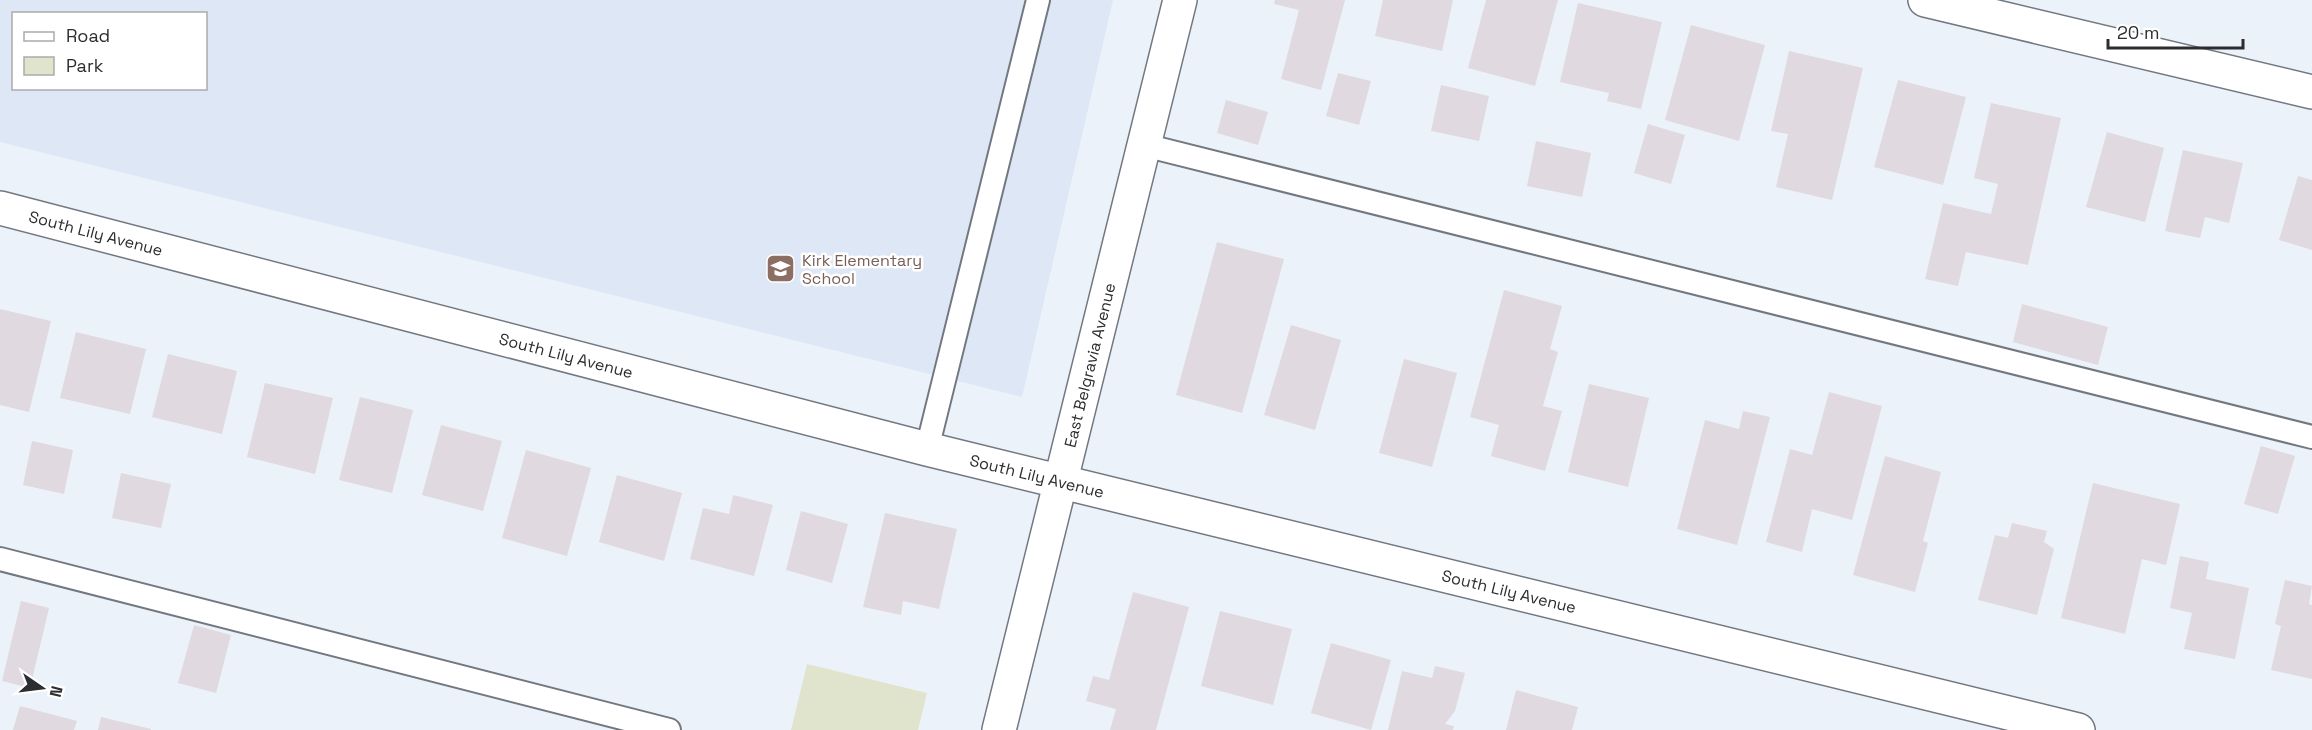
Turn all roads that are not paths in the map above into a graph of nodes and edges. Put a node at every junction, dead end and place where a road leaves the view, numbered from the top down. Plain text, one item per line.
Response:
1 (1038, 0) edge
2 (1180, 0) edge
3 (1925, 0) edge
4 (2312, 92) edge
5 (1144, 146) junction
6 (0, 208) edge
7 (2312, 437) edge
8 (927, 449) junction
9 (1060, 482) junction
10 (0, 559) edge
11 (669, 730) edge
12 (999, 730) edge
13 (2078, 730) edge

1 - 8 lane
2 - 5 street, East Belgravia Avenue
3 - 4 street
5 - 7 lane
5 - 9 street, East Belgravia Avenue
6 - 8 street, South Lily Avenue
8 - 9 street, South Lily Avenue
9 - 12 street, East Belgravia Avenue
9 - 13 street, South Lily Avenue
10 - 11 lane

